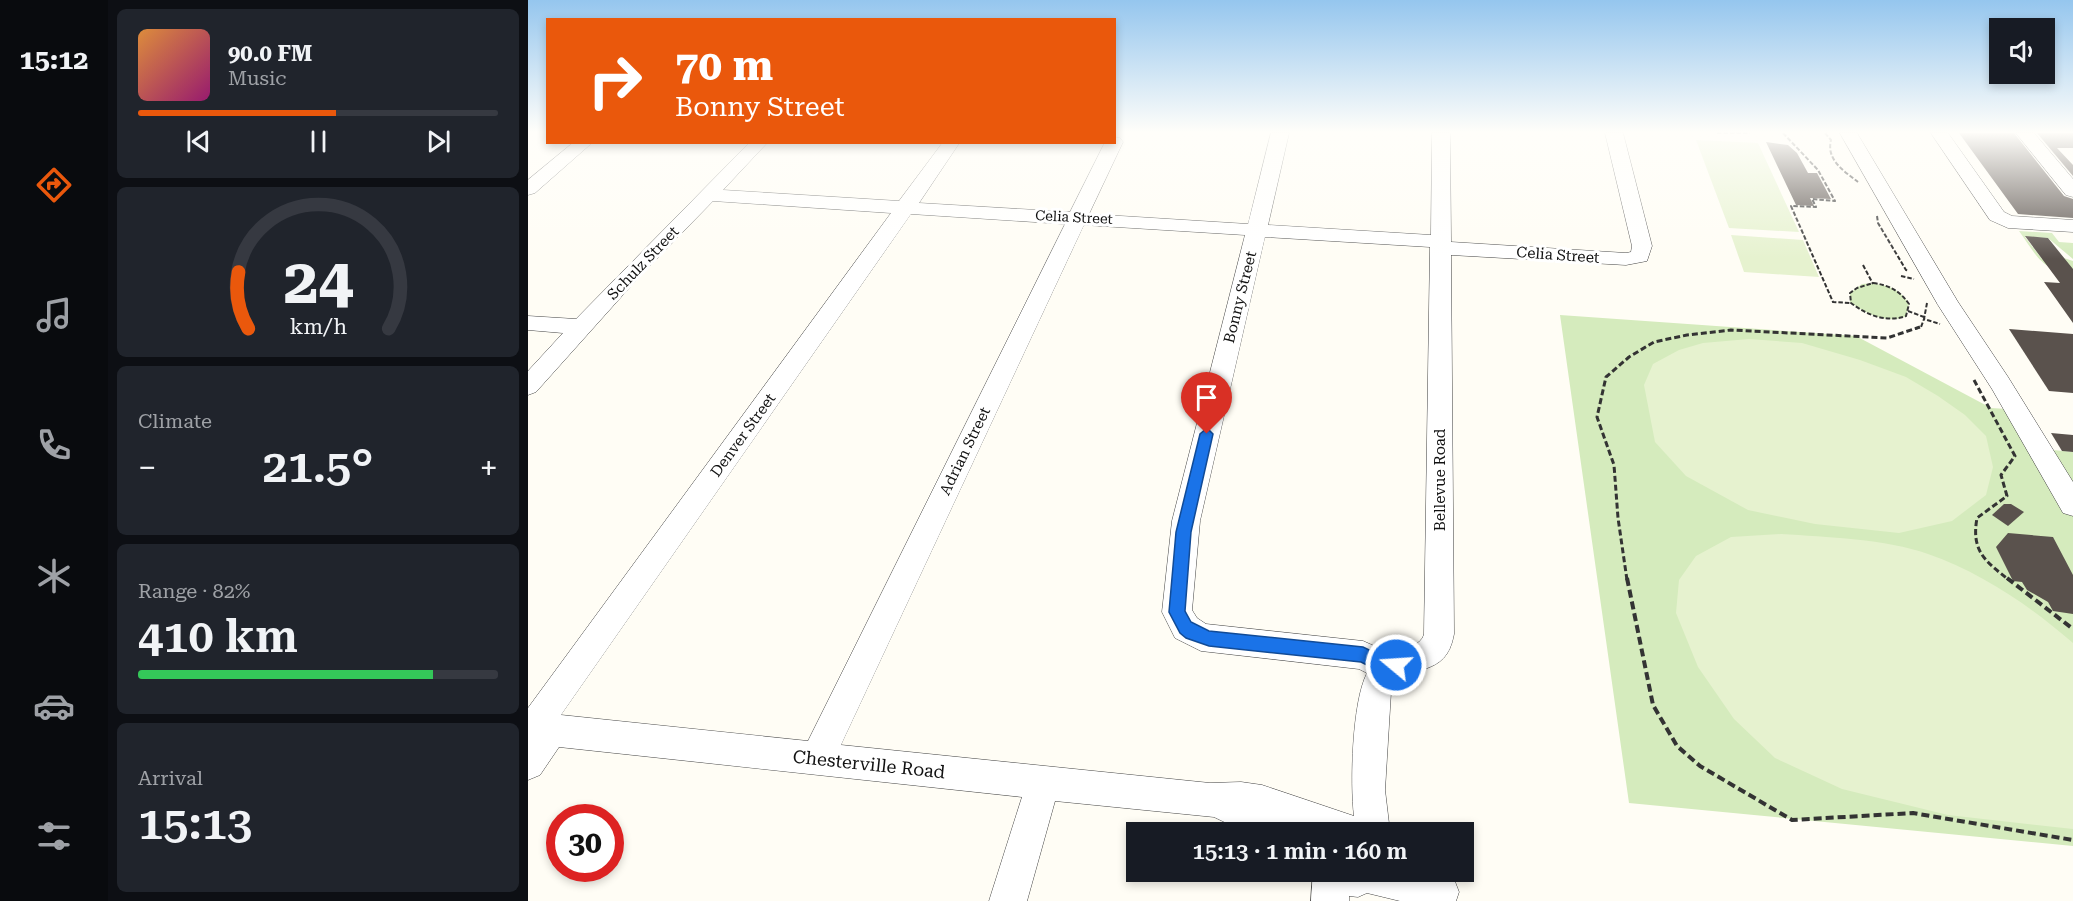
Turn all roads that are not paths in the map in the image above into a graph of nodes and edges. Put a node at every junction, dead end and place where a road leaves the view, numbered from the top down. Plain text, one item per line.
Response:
1 (545, 175) edge
2 (728, 175) edge
3 (929, 175) edge
4 (1098, 175) edge
5 (1270, 175) edge
6 (1441, 175) edge
7 (1624, 175) edge
8 (1873, 175) edge
9 (1968, 175) edge
10 (2060, 175) edge
11 (528, 189) edge
12 (2073, 191) edge
13 (708, 195) junction
14 (906, 207) junction
15 (1078, 218) junction
16 (2073, 226) edge
17 (1257, 229) junction
18 (1441, 245) junction
19 (528, 323) edge
20 (582, 327) junction
21 (528, 386) edge
22 (2073, 505) edge
23 (1390, 669) junction
24 (537, 729) edge
25 (817, 759) junction
26 (528, 763) edge
27 (1044, 782) junction
28 (1210, 800) junction
29 (1261, 822) edge
30 (1325, 822) edge
31 (1356, 822) edge
32 (1347, 882) edge
33 (1373, 882) edge
34 (1428, 882) edge
35 (1451, 896) edge
36 (1008, 901) edge
37 (1330, 901) edge

1 - 11 street
2 - 13 street, Schulz Street
3 - 14 street, Denver Street
4 - 15 street, Adrian Street
5 - 17 street, Bonny Street
6 - 18 street, Bellevue Road
7 - 18 street, Celia Street
8 - 22 street
9 - 16 street
10 - 12 street
13 - 14 street, Celia Street
13 - 20 street, Schulz Street
14 - 15 street, Celia Street
14 - 24 street, Denver Street
15 - 17 street, Celia Street
15 - 25 street, Adrian Street
17 - 18 street, Celia Street
17 - 23 street, Bonny Street
18 - 23 street, Bellevue Road
19 - 20 street
20 - 21 street, Schulz Street
23 - 31 street
24 - 25 street, Chesterville Road
24 - 26 street, Denver Street
25 - 27 street, Chesterville Road
27 - 28 street, Chesterville Road
27 - 36 street
28 - 29 street, Chesterville Road
28 - 30 street, Chesterville Road
32 - 37 street
33 - 35 street
34 - 35 street

